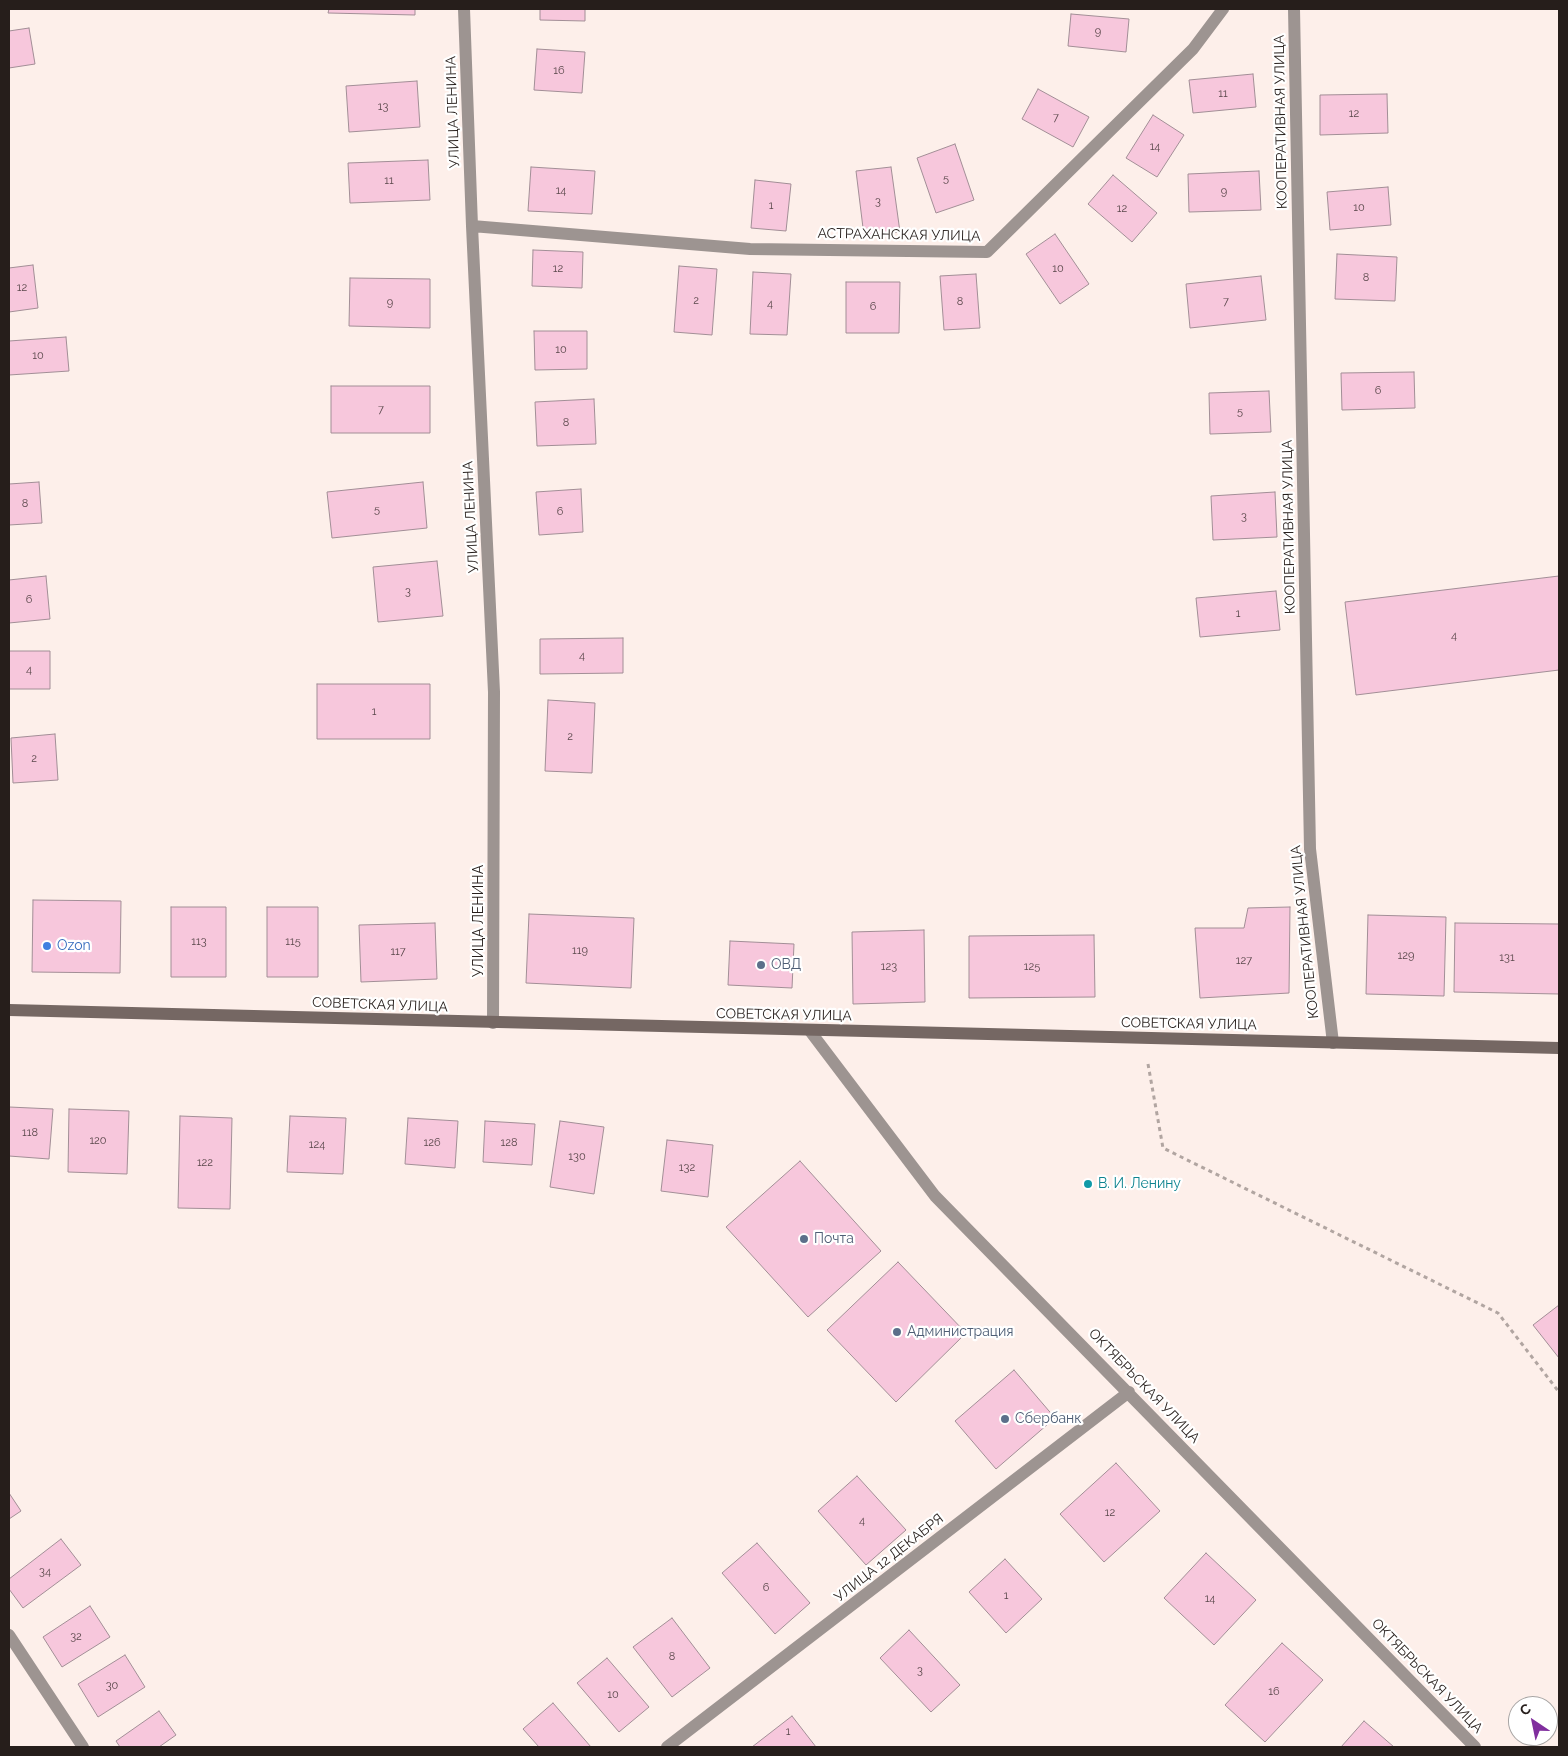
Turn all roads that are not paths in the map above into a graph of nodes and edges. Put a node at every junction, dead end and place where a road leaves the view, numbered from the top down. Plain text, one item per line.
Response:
1 (464, 9) edge
2 (1223, 9) edge
3 (1294, 9) edge
4 (472, 226) junction
5 (9, 1010) edge
6 (493, 1023) junction
7 (810, 1031) junction
8 (1333, 1043) junction
9 (1559, 1048) edge
10 (1129, 1392) junction
11 (9, 1635) edge
12 (672, 1746) edge
13 (83, 1747) edge
14 (1475, 1747) edge

1 - 4 street, УЛИЦА ЛЕНИНА
2 - 4 street, АСТРАХАНСКАЯ УЛИЦА
3 - 8 street, КООПЕРАТИВНАЯ УЛИЦА
4 - 6 street, УЛИЦА ЛЕНИНА
5 - 6 street, СОВЕТСКАЯ УЛИЦА
6 - 7 street, СОВЕТСКАЯ УЛИЦА
7 - 8 street, СОВЕТСКАЯ УЛИЦА
7 - 10 street, ОКТЯБРЬСКАЯ УЛИЦА
8 - 9 street, СОВЕТСКАЯ УЛИЦА
10 - 12 street, УЛИЦА 12 ДЕКАБРЯ
10 - 14 street, ОКТЯБРЬСКАЯ УЛИЦА
11 - 13 street

